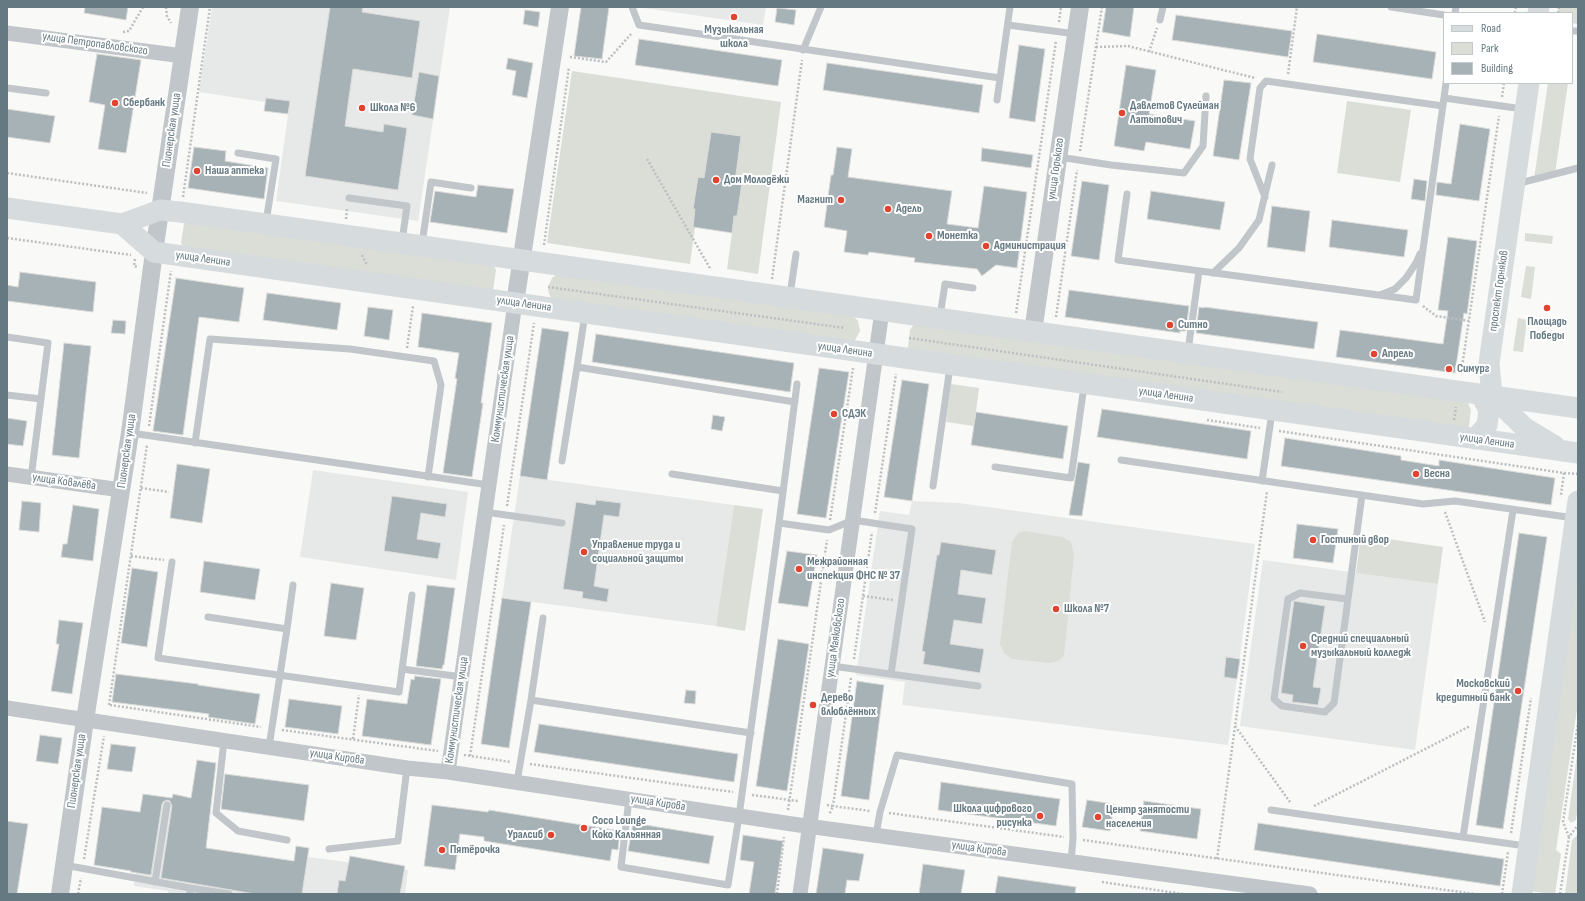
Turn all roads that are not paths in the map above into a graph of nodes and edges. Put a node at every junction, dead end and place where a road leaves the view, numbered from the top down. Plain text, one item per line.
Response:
1 (190, 7) edge
2 (560, 7) edge
3 (632, 7) edge
4 (821, 7) edge
5 (1010, 7) edge
6 (1080, 7) edge
7 (1163, 7) edge
8 (1391, 7) edge
9 (1443, 15) edge
10 (1160, 20) road end
11 (1008, 25) junction
12 (7, 33) edge
13 (1076, 34) junction
14 (803, 50) junction
15 (183, 56) junction
16 (1000, 78) junction
17 (1446, 84) edge
18 (1528, 84) edge
19 (7, 88) edge
20 (46, 93) dead end
21 (1206, 96) dead end
22 (1444, 98) junction
23 (996, 100) dead end
24 (1443, 106) junction
25 (1525, 109) junction
26 (238, 153) dead end
27 (1058, 156) junction
28 (1272, 165) dead end
29 (1578, 168) edge
30 (1514, 185) junction
31 (471, 188) dead end
32 (1127, 194) dead end
33 (1265, 197) junction
34 (349, 198) dead end
35 (7, 208) edge
36 (170, 211) junction
37 (122, 224) junction
38 (266, 224) junction
39 (402, 243) junction
40 (1424, 244) junction
41 (422, 246) junction
42 (164, 254) junction
43 (796, 254) dead end
44 (522, 260) junction
45 (1199, 271) junction
46 (1213, 273) junction
47 (973, 288) dead end
48 (784, 289) junction
49 (1380, 296) junction
50 (515, 303) junction
51 (882, 310) junction
52 (586, 313) junction
53 (940, 319) junction
54 (1033, 332) junction
55 (7, 337) edge
56 (876, 354) junction
57 (1188, 354) junction
58 (950, 365) junction
59 (577, 367) junction
60 (797, 384) dead end
61 (1084, 384) junction
62 (7, 395) edge
63 (1487, 396) junction
64 (40, 399) junction
65 (795, 402) junction
66 (1578, 408) edge
67 (1271, 420) junction
68 (130, 433) junction
69 (1475, 439) junction
70 (195, 443) junction
71 (1578, 453) edge
72 (1121, 460) dead end
73 (562, 461) dead end
74 (995, 467) dead end
75 (7, 474) edge
76 (672, 474) dead end
77 (428, 477) junction
78 (31, 478) junction
79 (1265, 481) junction
80 (489, 485) junction
81 (933, 486) dead end
82 (121, 490) junction
83 (783, 491) junction
84 (1362, 495) junction
85 (1513, 510) junction
86 (486, 512) junction
87 (1570, 512) edge
88 (853, 520) junction
89 (562, 523) dead end
90 (779, 523) junction
91 (172, 562) road end
92 (293, 585) dead end
93 (412, 594) dead end
94 (1348, 599) junction
95 (208, 618) dead end
96 (543, 618) dead end
97 (287, 629) junction
98 (832, 666) junction
99 (402, 668) junction
100 (891, 674) junction
101 (280, 675) junction
102 (462, 677) junction
103 (978, 686) dead end
104 (531, 700) junction
105 (7, 708) edge
106 (84, 720) junction
107 (751, 733) junction
108 (224, 741) junction
109 (269, 747) junction
110 (408, 768) junction
111 (448, 772) junction
112 (517, 782) junction
113 (629, 799) junction
114 (167, 805) dead end
115 (1271, 810) dead end
116 (739, 816) junction
117 (810, 827) junction
118 (876, 836) junction
119 (1463, 837) junction
120 (287, 840) dead end
121 (1519, 845) junction
122 (329, 849) dead end
123 (1071, 862) junction
124 (64, 865) junction
125 (155, 882) junction
126 (190, 891) edge
127 (60, 894) edge
128 (229, 894) edge
129 (800, 894) edge
130 (1310, 894) edge
131 (1522, 894) edge

1 - 15 street, Пионерская улица
2 - 44 street, Коммунистическая улица
3 - 14 lane
4 - 14 lane
5 - 11 lane
6 - 13 street, улица Горького
7 - 10 lane
8 - 9 lane
11 - 13 lane
11 - 16 lane
12 - 15 street, улица Петропавловского
13 - 27 street, улица Горького
14 - 16 lane
15 - 36 street, Пионерская улица
16 - 23 lane
17 - 22 lane
18 - 25 main road, проспект Горняков
19 - 20 lane
21 - 27 lane
22 - 24 lane
22 - 25 lane
24 - 33 lane
24 - 40 lane
25 - 30 main road, проспект Горняков
26 - 38 lane
27 - 54 street, улица Горького
28 - 33 lane
29 - 30 lane
30 - 63 main road, проспект Горняков
31 - 41 lane
32 - 45 lane
33 - 46 lane
34 - 39 lane
35 - 37 main road
36 - 37 main road
36 - 38 main road
36 - 42 street, Пионерская улица
37 - 42 main road
38 - 39 main road
39 - 41 main road
40 - 49 lane
40 - 49 lane
41 - 44 main road
42 - 50 main road, улица Ленина
42 - 68 street, Пионерская улица
43 - 48 lane
44 - 48 main road
44 - 50 street, Коммунистическая улица
45 - 46 lane
45 - 57 lane
46 - 49 lane
47 - 53 lane
48 - 51 main road
50 - 52 main road, улица Ленина
50 - 80 street, Коммунистическая улица
51 - 53 main road
51 - 56 street, улица Маяковского
52 - 56 main road, улица Ленина
52 - 59 lane
53 - 54 main road
54 - 57 main road
55 - 64 lane
56 - 58 main road, улица Ленина
56 - 88 street, улица Маяковского
57 - 63 main road
58 - 61 main road, улица Ленина
58 - 81 lane
59 - 65 lane
59 - 73 lane
60 - 65 lane
61 - 67 main road, улица Ленина
61 - 74 lane
62 - 64 lane
63 - 66 main road
63 - 69 main road, проспект Горняков
63 - 71 main road
64 - 78 lane
65 - 83 lane
67 - 69 main road, улица Ленина
67 - 79 lane
68 - 70 lane
68 - 82 street, Пионерская улица
69 - 71 main road, улица Ленина
70 - 77 lane
70 - 77 lane
72 - 79 lane
75 - 78 street, улица Ковалёва
76 - 83 lane
77 - 80 lane
78 - 82 street, улица Ковалёва
79 - 84 lane
80 - 86 street, Коммунистическая улица
82 - 106 street, Пионерская улица
83 - 90 lane
84 - 85 lane
84 - 94 lane
85 - 87 lane
85 - 119 lane
86 - 89 lane
86 - 102 street, Коммунистическая улица
87 - 121 main road
88 - 90 lane
88 - 98 street, улица Маяковского
88 - 100 lane
90 - 107 lane
91 - 101 lane
92 - 97 lane
93 - 99 lane
94 - 94 lane
95 - 97 lane
96 - 104 lane
97 - 101 lane
98 - 100 lane
98 - 117 street, улица Маяковского
99 - 101 lane
99 - 102 lane
100 - 103 lane
101 - 109 lane
102 - 111 street, Коммунистическая улица
104 - 107 lane
104 - 112 lane
105 - 106 street, улица Кирова
106 - 108 street, улица Кирова
106 - 124 street, Пионерская улица
107 - 116 lane
108 - 109 street, улица Кирова
108 - 120 lane
109 - 110 street, улица Кирова
110 - 111 street, улица Кирова
110 - 122 lane
111 - 112 street, улица Кирова
112 - 113 street, улица Кирова
113 - 116 street, улица Кирова
113 - 116 lane
114 - 125 lane
115 - 119 lane
116 - 117 street, улица Кирова
117 - 118 street, улица Кирова
117 - 129 street, улица Маяковского
118 - 123 street, улица Кирова
118 - 123 lane
119 - 121 lane
121 - 131 main road
123 - 130 street, улица Кирова
124 - 125 lane
124 - 127 street, Пионерская улица
125 - 126 lane
126 - 128 lane

